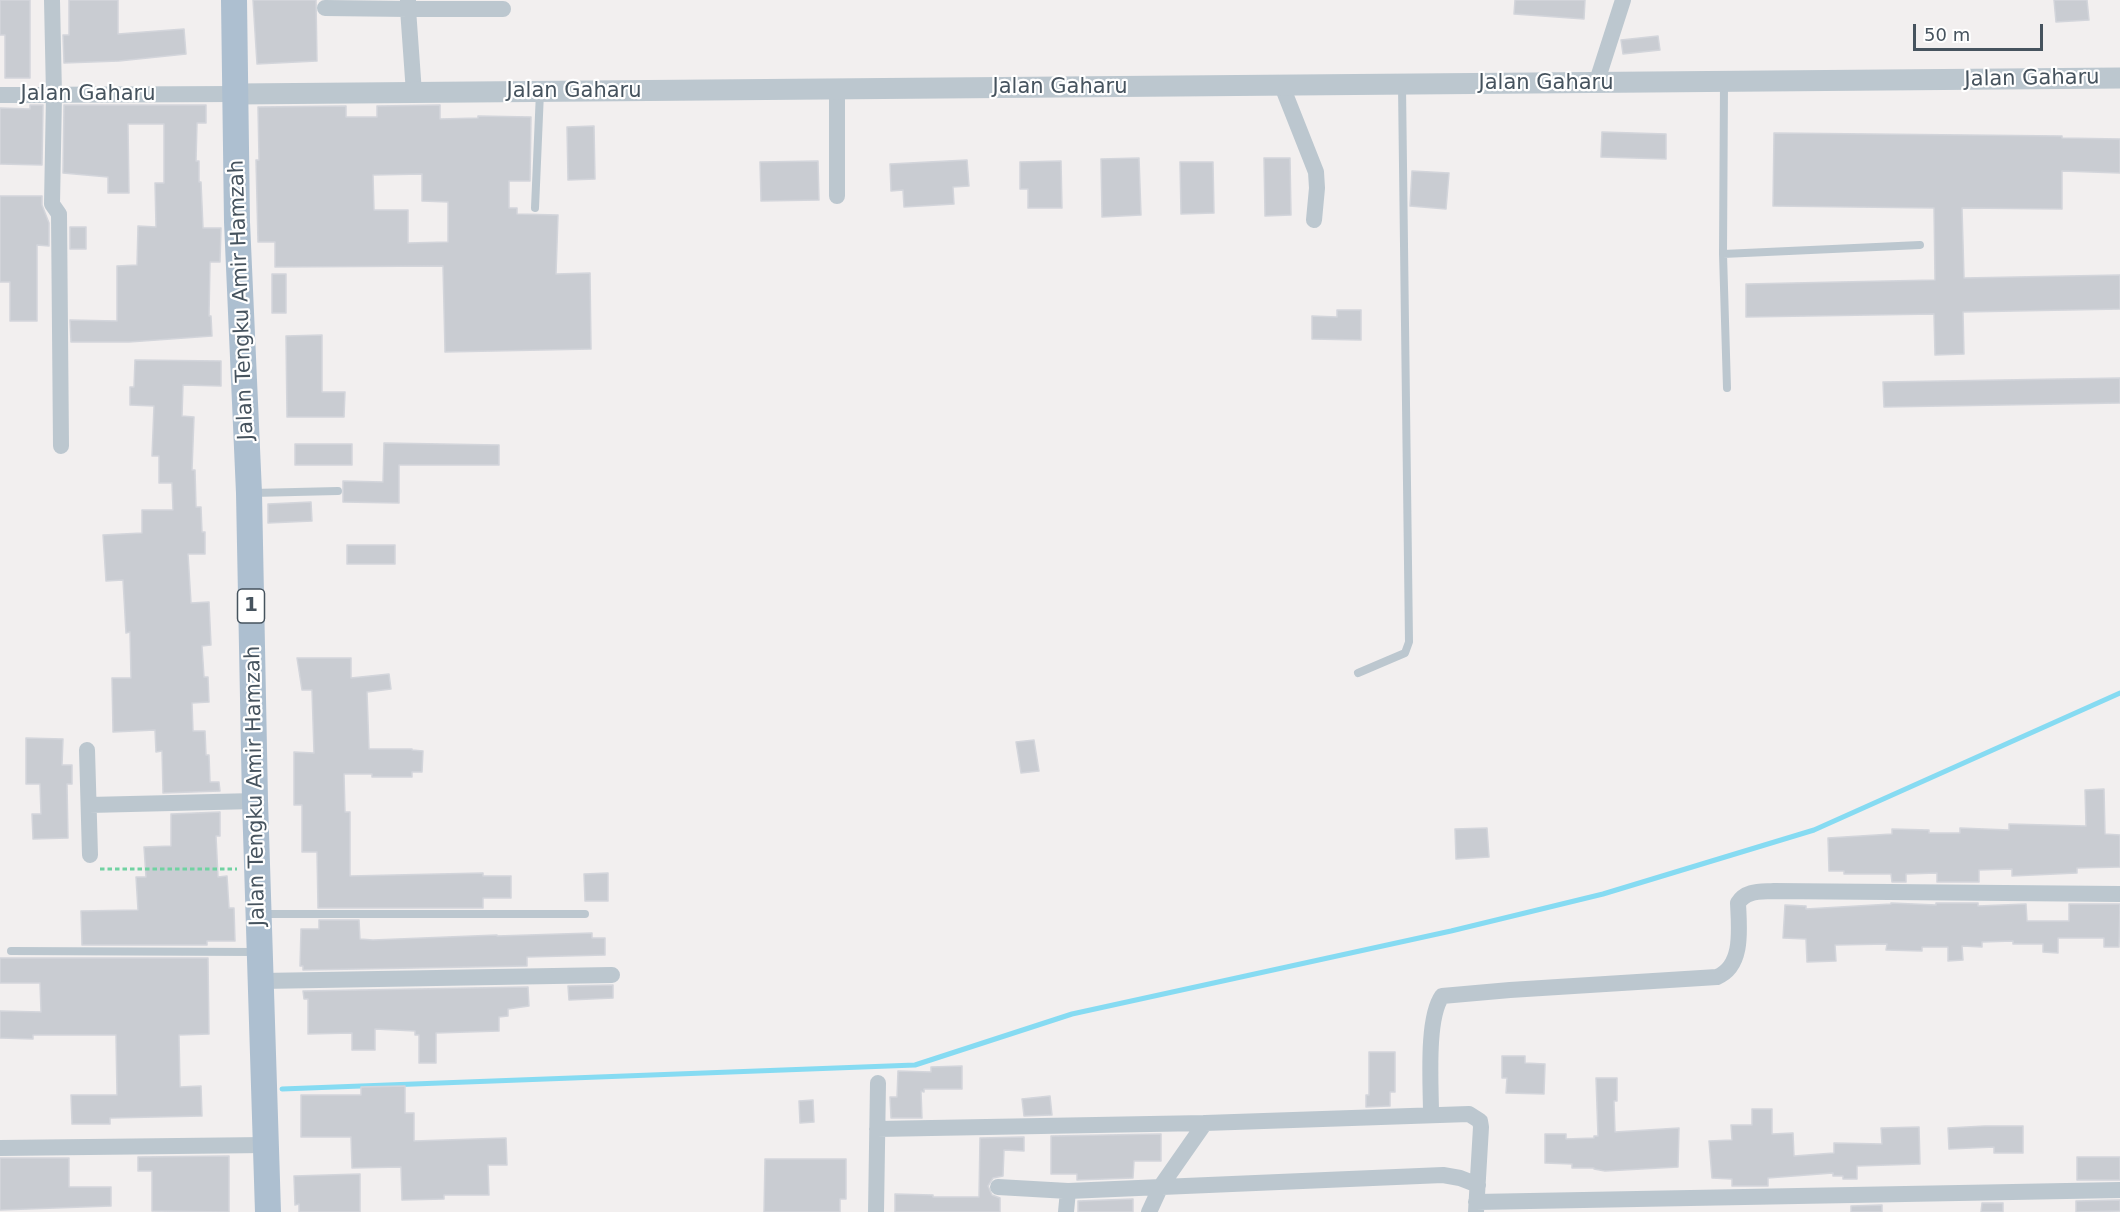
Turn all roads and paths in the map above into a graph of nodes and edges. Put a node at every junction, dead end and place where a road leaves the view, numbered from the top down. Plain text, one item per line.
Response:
1 (52, 0) edge
2 (234, 0) edge
3 (1623, 0) edge
4 (408, 5) edge
5 (325, 8) dead end
6 (503, 9) dead end
7 (2120, 78) edge
8 (1724, 83) junction
9 (1596, 84) junction
10 (1282, 86) junction
11 (1402, 86) junction
12 (837, 90) junction
13 (540, 92) junction
14 (414, 93) junction
15 (236, 94) junction
16 (0, 95) edge
17 (54, 95) junction
18 (837, 196) dead end
19 (535, 208) dead end
20 (1314, 219) dead end
21 (1920, 245) dead end
22 (1723, 254) junction
23 (1727, 388) dead end
24 (61, 446) dead end
25 (338, 491) dead end
26 (249, 493) junction
27 (1358, 674) dead end
28 (87, 750) dead end
29 (255, 801) junction
30 (89, 805) junction
31 (90, 855) joint
32 (257, 868) junction
33 (2120, 894) edge
34 (259, 914) junction
35 (585, 914) dead end
36 (11, 951) dead end
37 (260, 952) junction
38 (612, 975) dead end
39 (261, 981) junction
40 (878, 1083) dead end
41 (1431, 1114) junction
42 (1205, 1123) junction
43 (877, 1129) junction
44 (266, 1145) junction
45 (0, 1148) edge
46 (1161, 1186) junction
47 (998, 1187) dead end
48 (1068, 1191) junction
49 (2120, 1191) edge
50 (1477, 1200) edge
51 (1725, 1205) edge
52 (268, 1212) edge
53 (876, 1212) edge
54 (1066, 1212) edge
55 (1149, 1212) edge

1 - 17 street
2 - 15 main road, Jalan Tengku Amir Hamzah / 1
3 - 9 street
4 - 5 street
4 - 6 street
4 - 14 street
7 - 8 street, Jalan Gaharu
8 - 9 street, Jalan Gaharu
8 - 22 lane
9 - 11 street, Jalan Gaharu
10 - 11 street, Jalan Gaharu
10 - 12 street, Jalan Gaharu
10 - 20 street
11 - 27 lane
12 - 13 street, Jalan Gaharu
12 - 18 street
13 - 14 street, Jalan Gaharu
13 - 19 lane
14 - 15 street, Jalan Gaharu
15 - 17 street, Jalan Gaharu
15 - 26 main road, Jalan Tengku Amir Hamzah / 1
16 - 17 street, Jalan Gaharu
17 - 24 street
21 - 22 lane
22 - 23 lane
25 - 26 lane
26 - 29 main road, Jalan Tengku Amir Hamzah / 1
28 - 30 street
29 - 30 street
29 - 32 main road, Jalan Tengku Amir Hamzah / 1
30 - 31 street
31 - 32 path
32 - 34 main road, Jalan Tengku Amir Hamzah / 1
33 - 41 street
34 - 35 lane
34 - 37 main road, Jalan Tengku Amir Hamzah / 1
36 - 37 lane
37 - 39 main road, Jalan Tengku Amir Hamzah / 1
38 - 39 street
39 - 44 main road, Jalan Tengku Amir Hamzah / 1
40 - 43 street
41 - 42 street
41 - 50 street
42 - 43 street
42 - 46 street
43 - 53 street
44 - 45 street
44 - 52 main road, Jalan Tengku Amir Hamzah / 1
46 - 48 street
46 - 50 street
46 - 55 street
47 - 48 street
48 - 54 street
49 - 51 street
50 - 51 street

